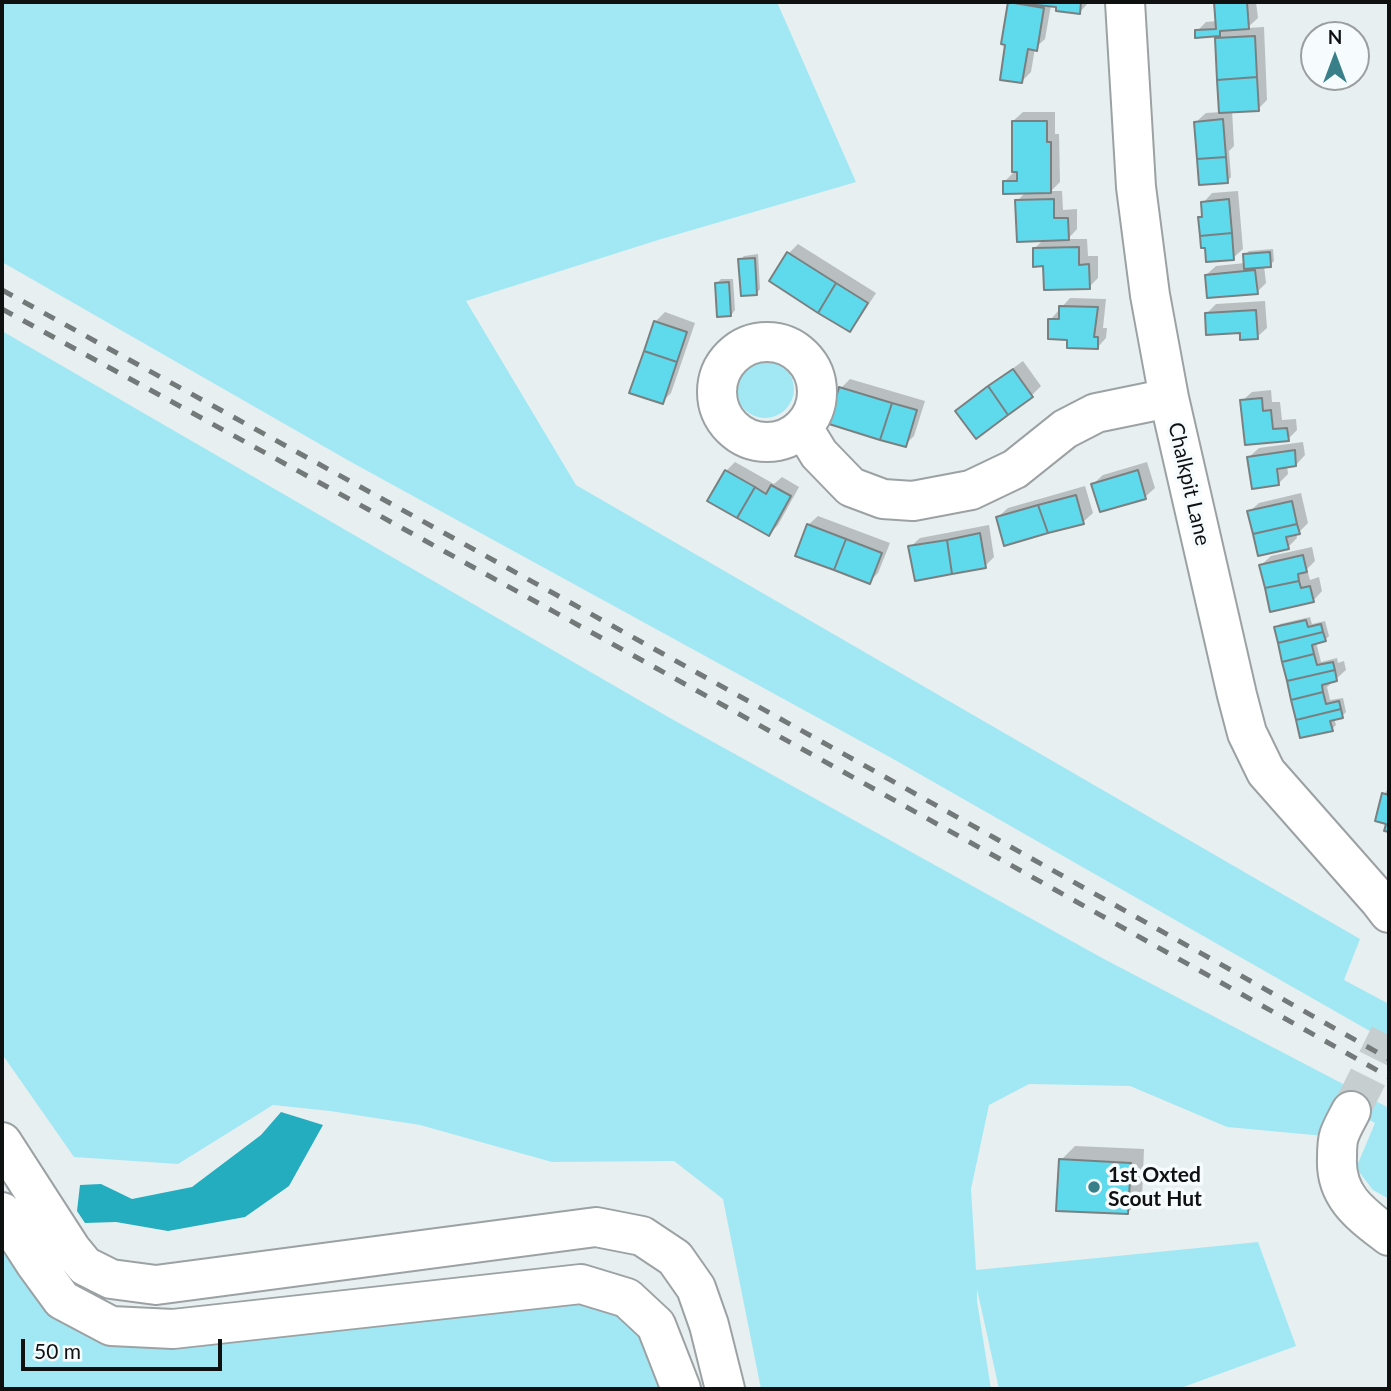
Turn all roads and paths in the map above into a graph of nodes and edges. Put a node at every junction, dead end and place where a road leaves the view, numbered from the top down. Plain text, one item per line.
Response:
1 (1125, 2) edge
2 (1169, 398) junction
3 (803, 428) dead end
4 (1389, 914) edge
5 (1351, 1111) tunnel mouth
6 (2, 1142) edge
7 (2, 1212) edge
8 (1389, 1236) edge
9 (681, 1389) edge
10 (725, 1389) edge

1 - 2 street, Chalkpit Lane
2 - 3 street
2 - 4 street, Chalkpit Lane
5 - 8 street
6 - 10 street
7 - 9 street

